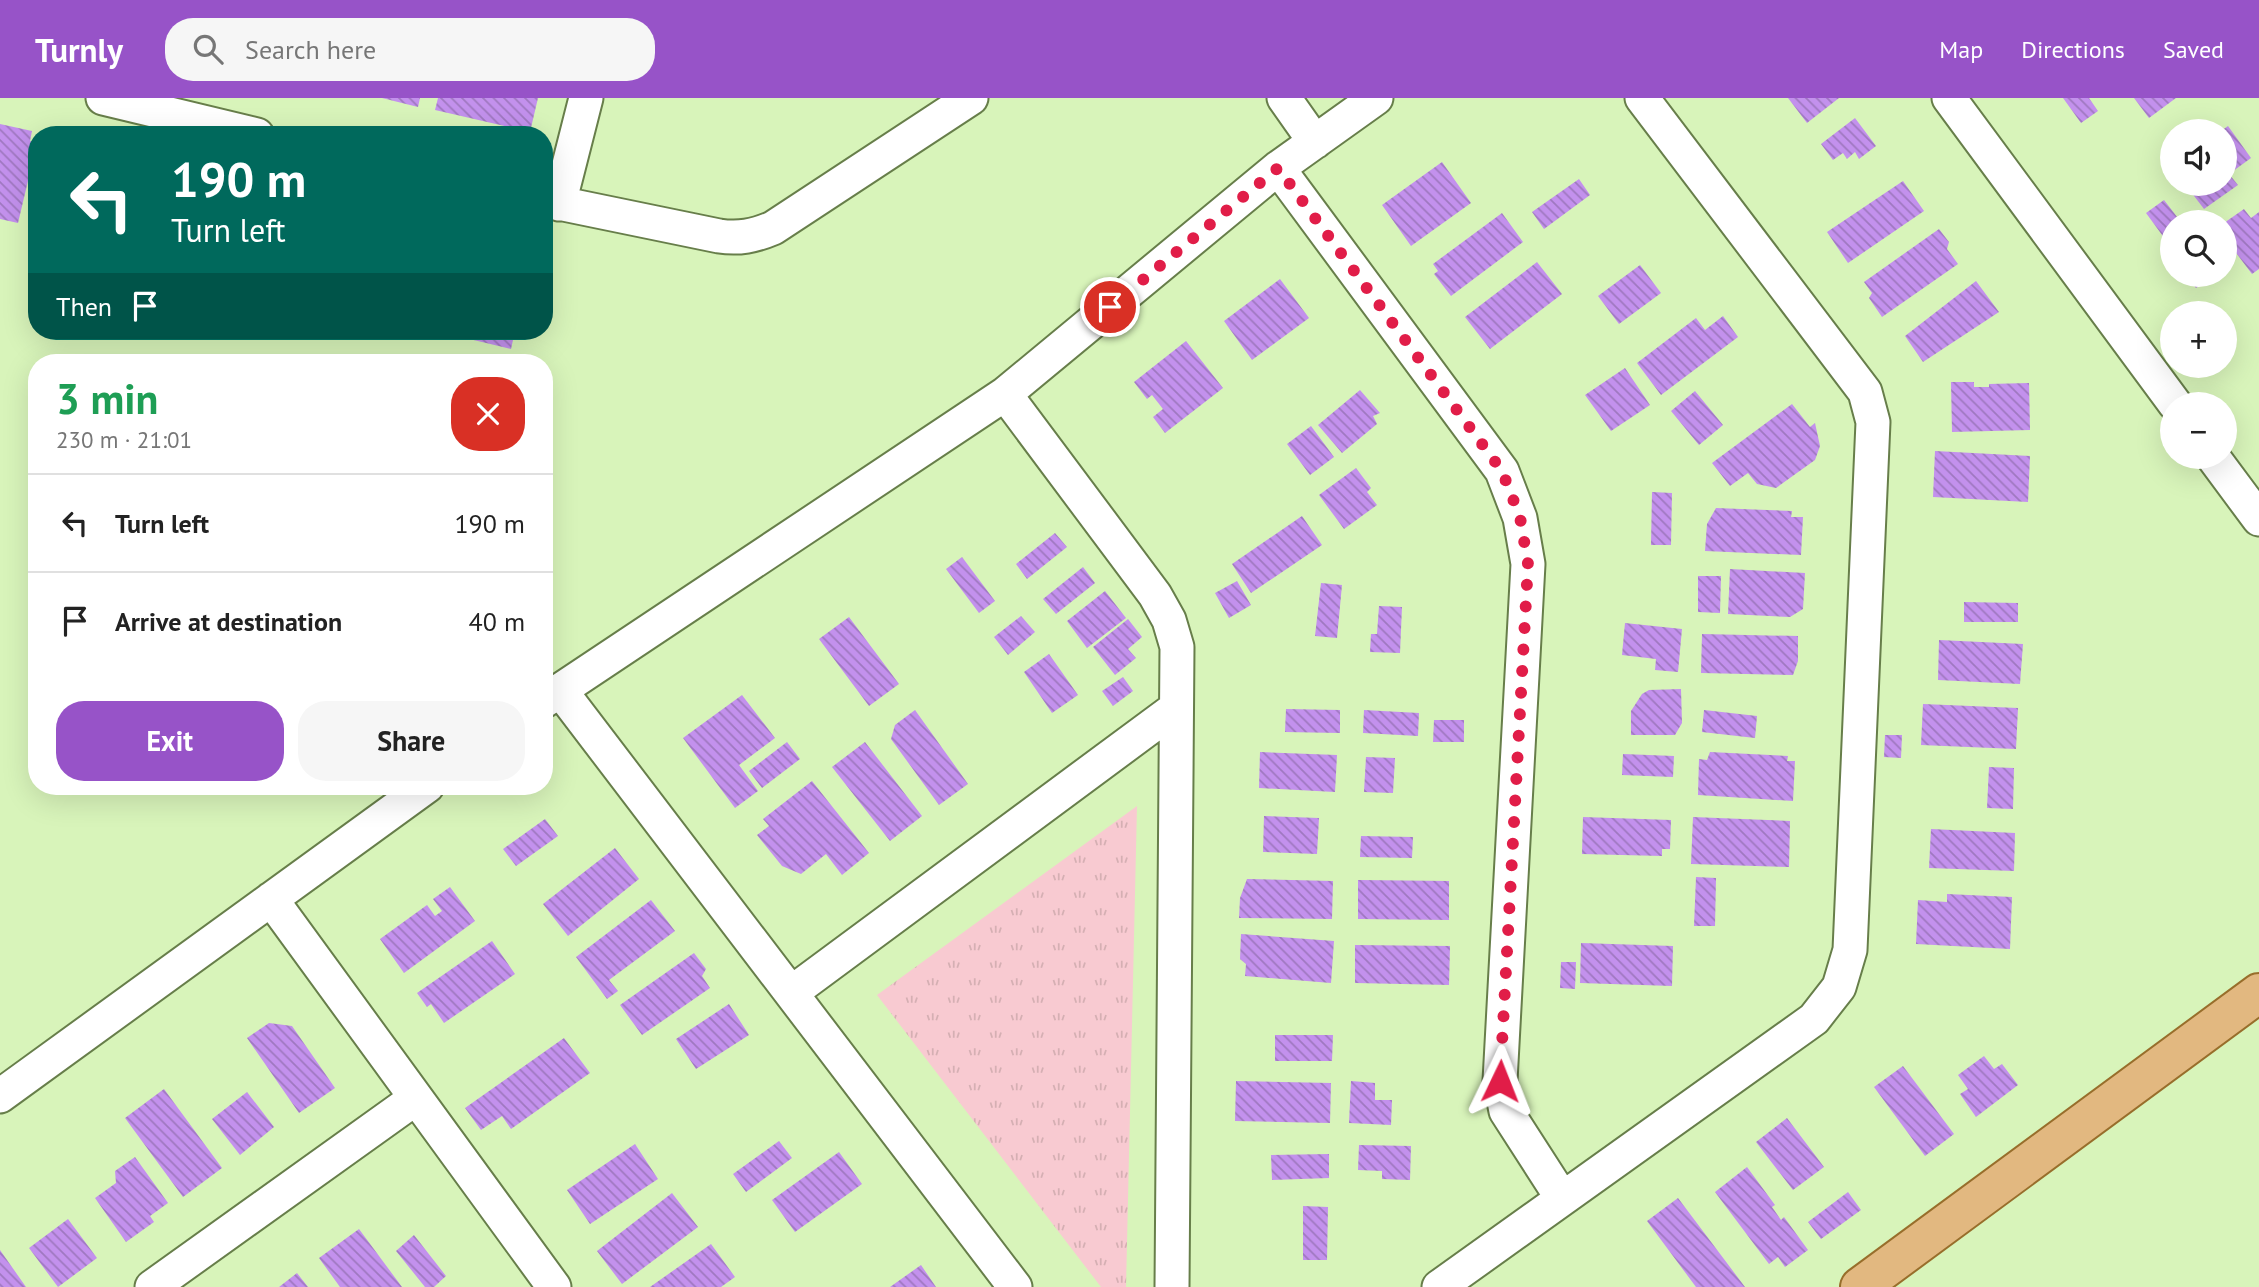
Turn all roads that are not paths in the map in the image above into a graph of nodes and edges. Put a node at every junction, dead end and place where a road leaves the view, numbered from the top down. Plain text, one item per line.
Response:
1 (103, 98) edge
2 (586, 98) edge
3 (971, 98) edge
4 (1284, 98) edge
5 (1376, 98) edge
6 (1642, 98) edge
7 (1950, 98) edge
8 (227, 113) edge
9 (245, 126) edge
10 (1315, 142) junction
11 (1278, 168) junction
12 (553, 199) edge
13 (553, 202) edge
14 (2166, 392) edge
15 (1005, 394) junction
16 (2222, 469) edge
17 (2259, 519) edge
18 (553, 695) edge
19 (553, 697) edge
20 (1176, 708) junction
21 (415, 795) edge
22 (271, 899) junction
23 (791, 993) junction
24 (2259, 993) edge
25 (0, 1096) edge
26 (416, 1098) junction
27 (1562, 1198) junction
28 (152, 1287) edge
29 (554, 1287) edge
30 (1014, 1287) edge
31 (1172, 1287) edge
32 (1439, 1287) edge
33 (1860, 1287) edge

1 - 8 street
2 - 12 street
3 - 13 street
4 - 10 street
5 - 10 street
6 - 27 street
7 - 14 street
8 - 9 street
10 - 11 street
11 - 15 street
11 - 27 street
15 - 18 street
15 - 20 street
16 - 17 street
19 - 23 street
20 - 23 street
20 - 31 street
21 - 22 street
22 - 25 street
22 - 26 street
23 - 30 street
24 - 33 main road
26 - 28 street
26 - 29 street
27 - 32 street

